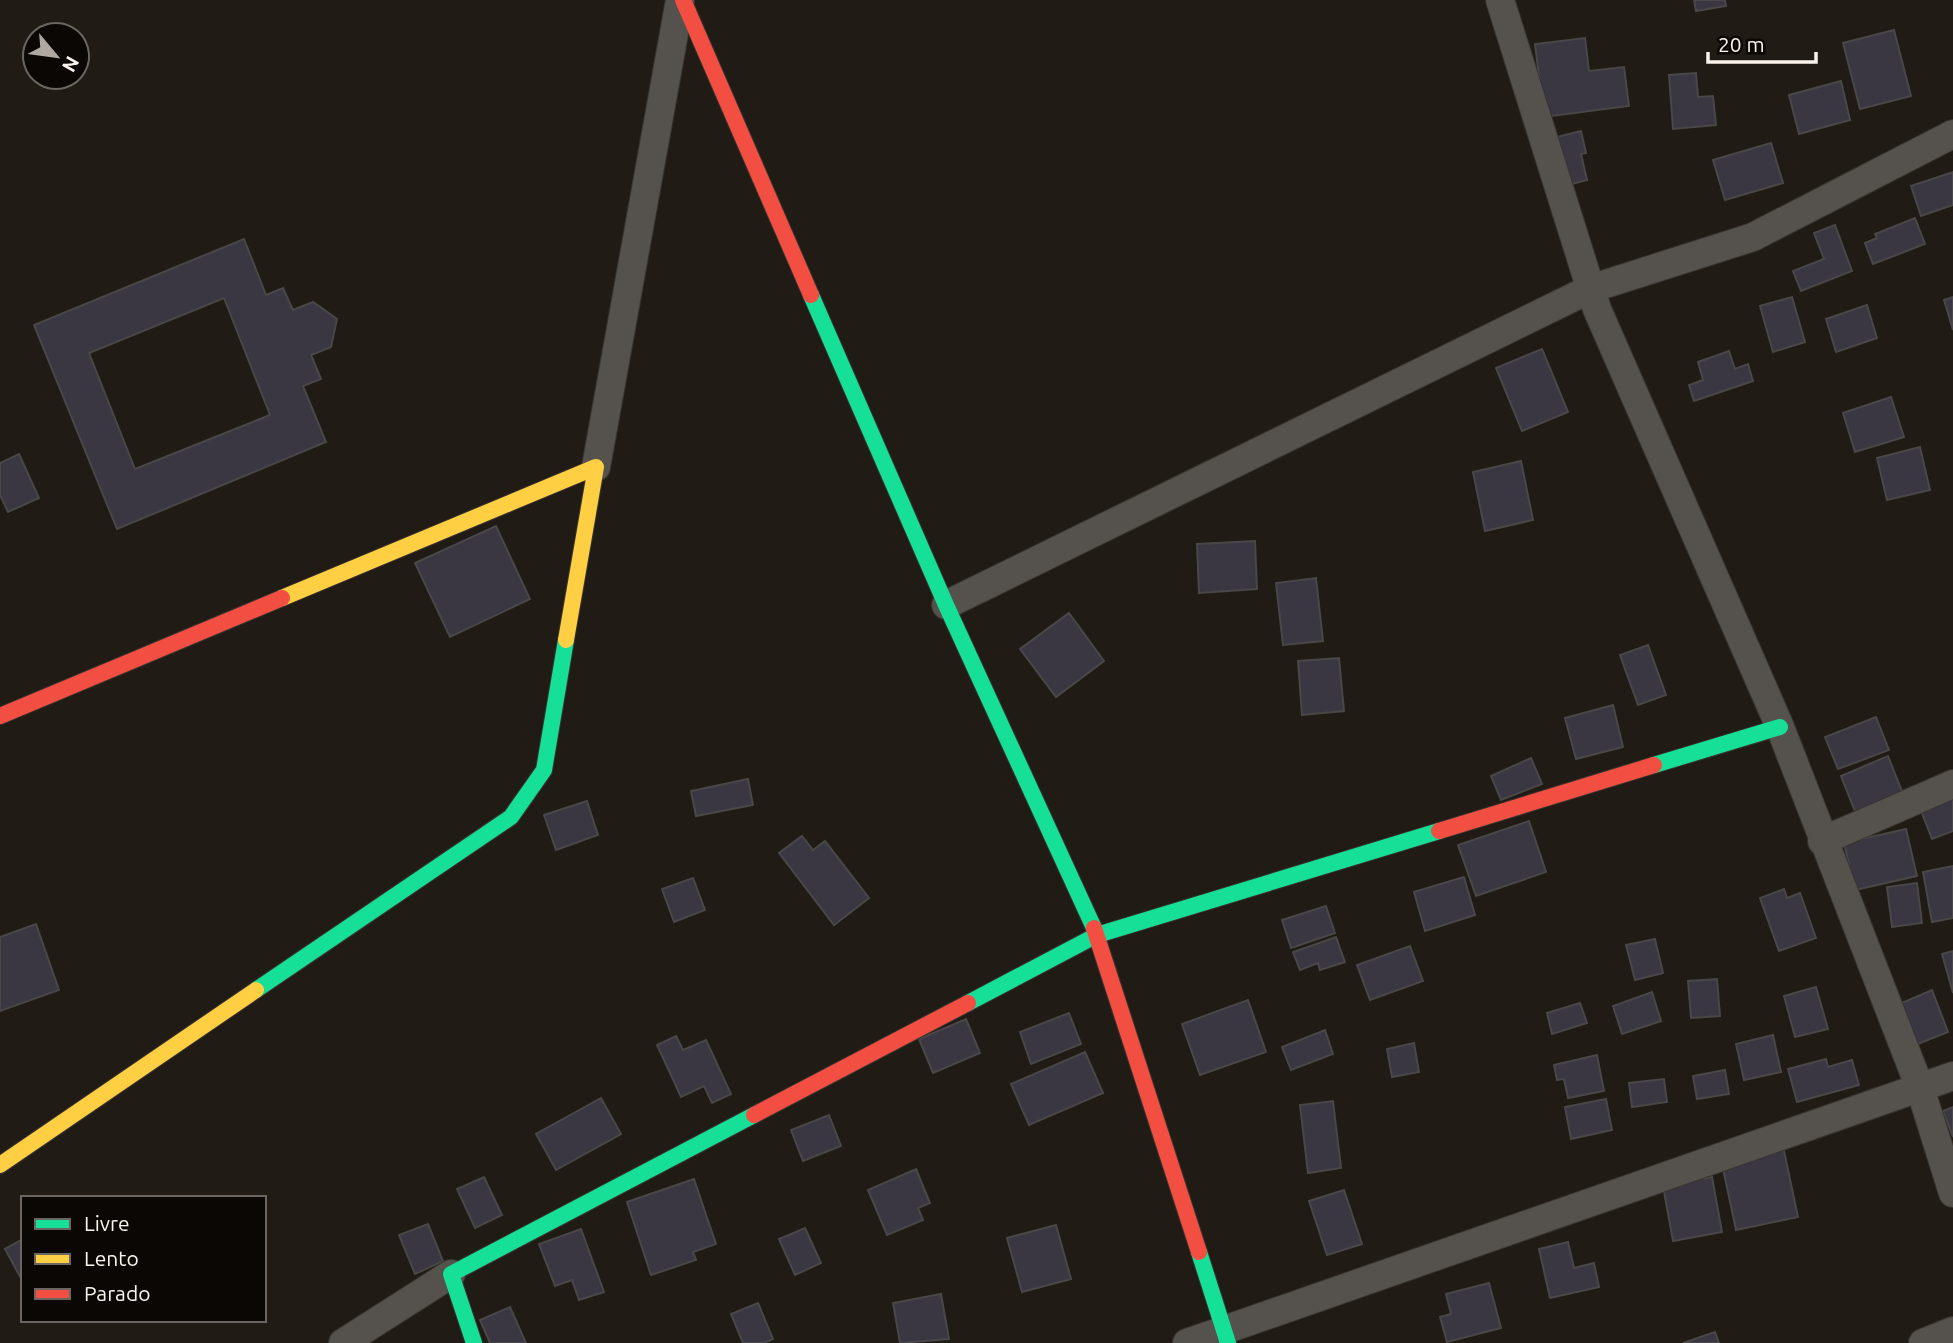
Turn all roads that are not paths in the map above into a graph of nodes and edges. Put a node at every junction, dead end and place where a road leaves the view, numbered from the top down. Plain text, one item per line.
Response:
1 (681, 0) edge
2 (1500, 0) edge
3 (1953, 134) edge
4 (1590, 289) junction
5 (596, 467) junction
6 (946, 605) junction
7 (0, 716) edge
8 (1780, 727) junction
9 (1953, 783) edge
10 (1822, 841) junction
11 (1097, 935) junction
12 (1953, 1076) edge
13 (1920, 1088) junction
14 (0, 1165) edge
15 (1953, 1193) edge
16 (451, 1274) junction
17 (1953, 1331) edge
18 (1226, 1336) edge
19 (344, 1343) edge
20 (474, 1343) edge
21 (1187, 1343) edge
22 (1923, 1343) edge

1 - 5 street
1 - 6 street
2 - 4 street
3 - 4 street
4 - 6 street
4 - 8 street
5 - 7 street
5 - 14 street
6 - 11 street
8 - 10 street
8 - 11 street
9 - 10 street
10 - 13 street
11 - 16 street
11 - 18 street
12 - 13 street
13 - 15 street
13 - 18 street
16 - 19 street
16 - 20 street
17 - 22 street
18 - 21 street

